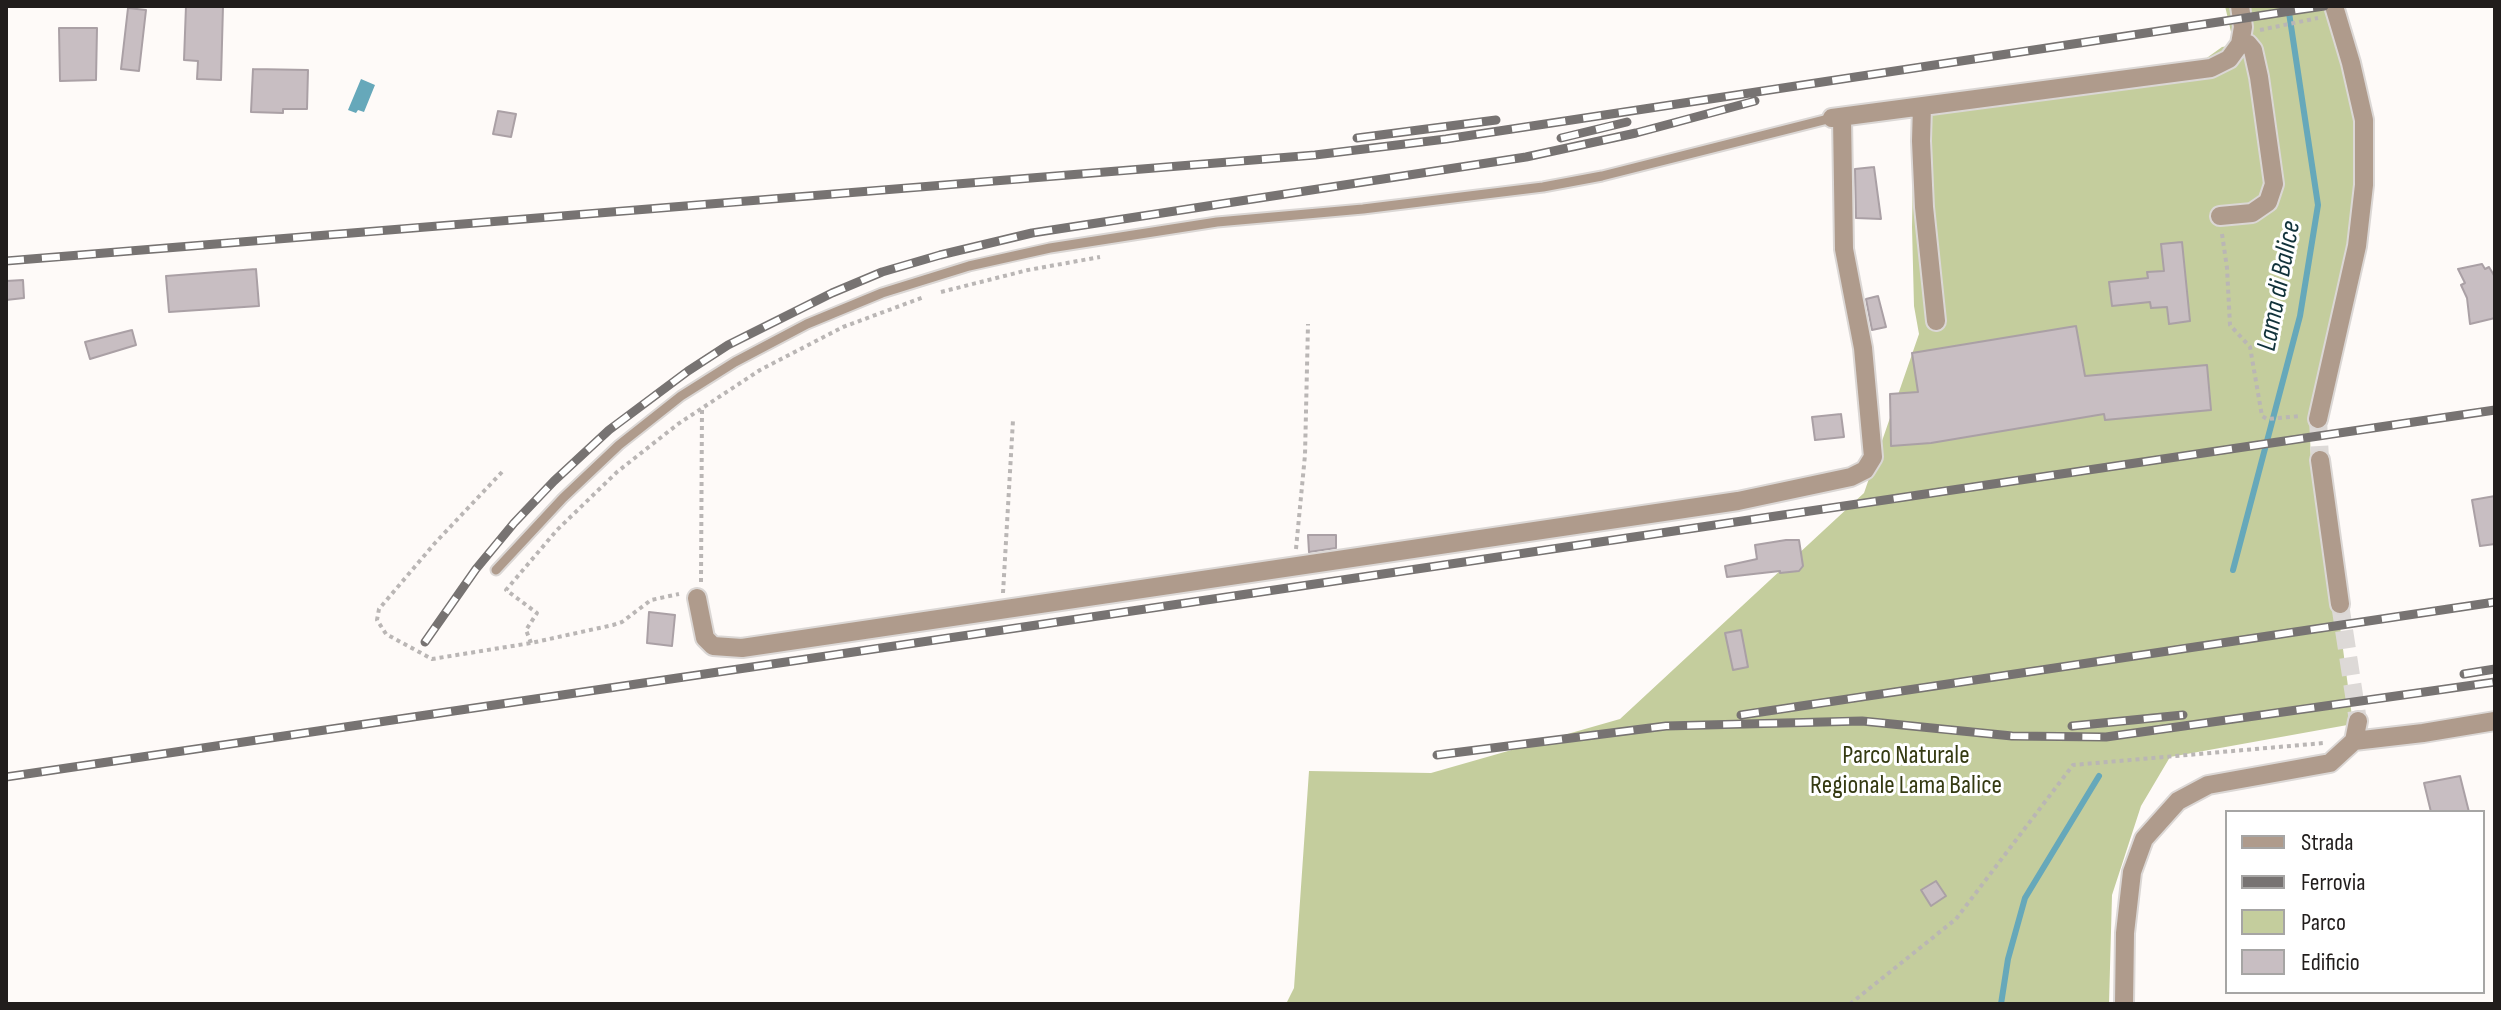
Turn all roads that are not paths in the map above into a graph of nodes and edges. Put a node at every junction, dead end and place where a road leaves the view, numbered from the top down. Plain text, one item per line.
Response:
1 (2240, 6) edge
2 (2328, 12) edge
3 (2241, 38) junction
4 (1922, 106) junction
5 (1837, 117) junction
6 (2220, 216) road end
7 (1936, 321) dead end
8 (2318, 416) tunnel mouth
9 (2320, 460) tunnel mouth
10 (496, 570) dead end
11 (697, 598) road end
12 (2340, 604) tunnel mouth
13 (2358, 721) tunnel mouth
14 (2495, 721) edge
15 (2354, 741) junction
16 (2124, 1004) edge

1 - 3 street
2 - 8 street
3 - 4 street
3 - 6 street
4 - 5 street
4 - 7 street
5 - 10 lane
5 - 11 street
9 - 12 street
13 - 15 street
14 - 15 street
15 - 16 street

